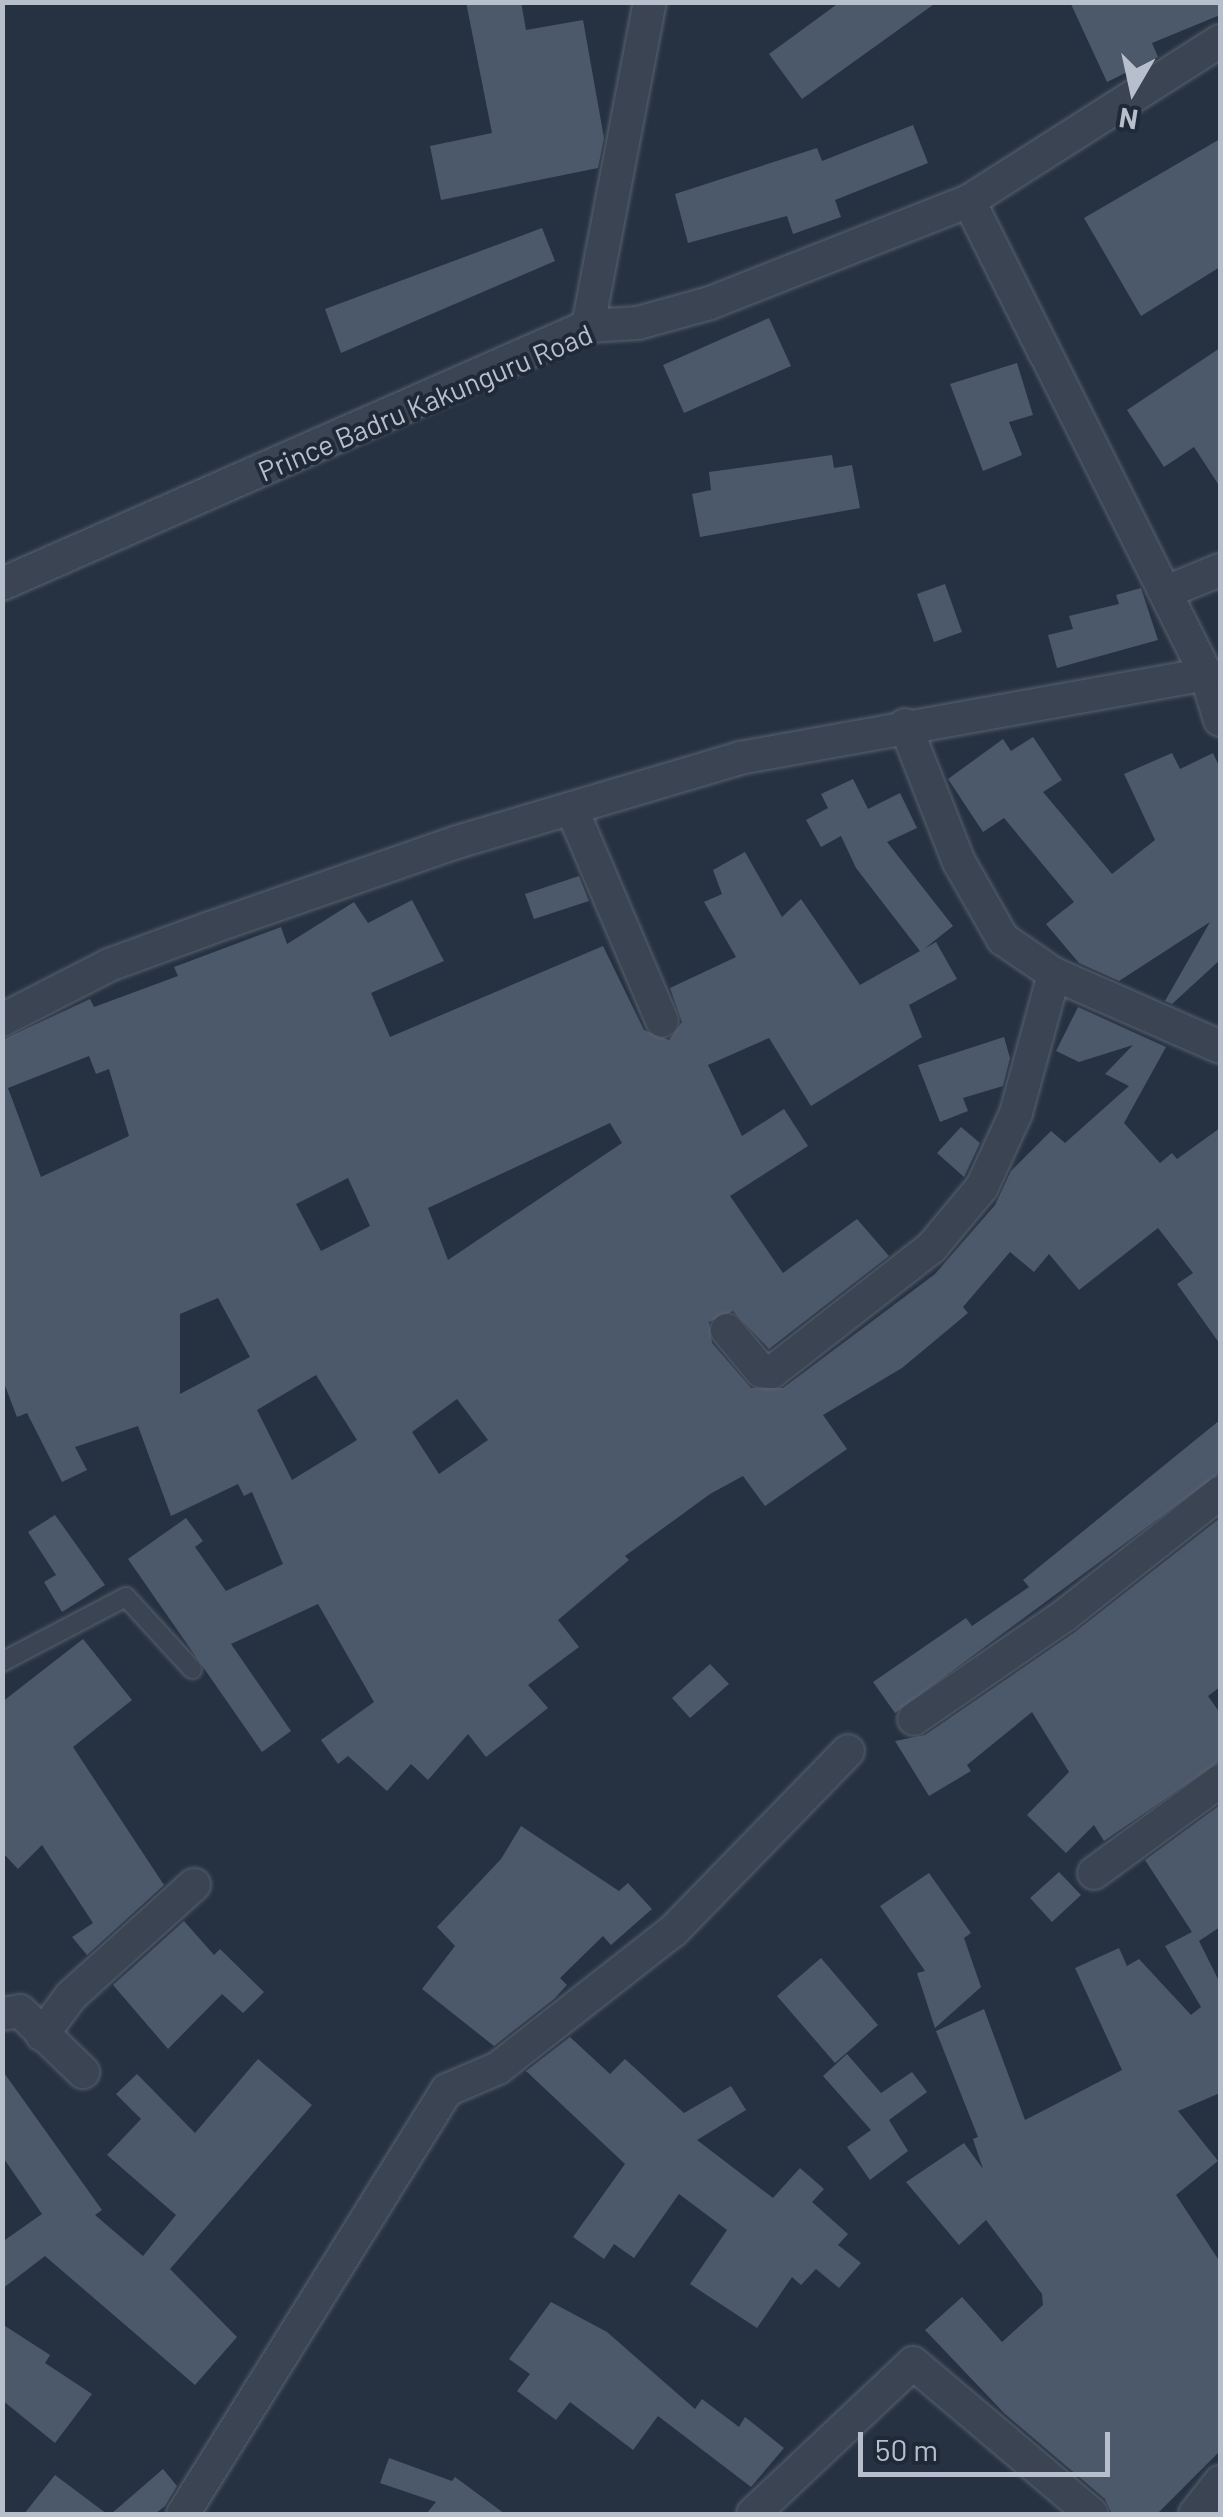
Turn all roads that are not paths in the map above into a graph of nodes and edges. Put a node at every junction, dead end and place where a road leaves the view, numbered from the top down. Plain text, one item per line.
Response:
1 (650, 2) edge
2 (1220, 41) edge
3 (970, 201) junction
4 (588, 326) junction
5 (1220, 570) edge
6 (2, 584) edge
7 (1166, 592) junction
8 (1206, 674) junction
9 (1220, 720) edge
10 (905, 726) junction
11 (573, 812) junction
12 (1054, 974) junction
13 (2, 1020) edge
14 (662, 1021) dead end
15 (1220, 1047) edge
16 (727, 1330) dead end
17 (1220, 1493) edge
18 (2, 1662) edge
19 (192, 1669) dead end
20 (914, 1719) dead end
21 (848, 1751) dead end
22 (1220, 1781) edge
23 (1094, 1873) dead end
24 (194, 1885) dead end
25 (2, 2014) edge
26 (42, 2035) junction
27 (83, 2072) dead end
28 (1220, 2482) edge
29 (182, 2514) edge
30 (753, 2514) edge
31 (1092, 2514) edge
32 (1195, 2514) edge

1 - 4 street
2 - 3 street, Prince Badru Kakunguru Road
3 - 4 street, Prince Badru Kakunguru Road
3 - 7 street
4 - 6 street, Prince Badru Kakunguru Road
5 - 7 street
7 - 8 street
8 - 9 street
8 - 10 street
10 - 11 street
10 - 12 street
11 - 13 street
11 - 14 street
12 - 15 street
12 - 16 street
17 - 20 street
18 - 19 lane
21 - 29 street
22 - 23 street
24 - 26 street
25 - 26 street
26 - 27 street
28 - 32 street
30 - 31 street

